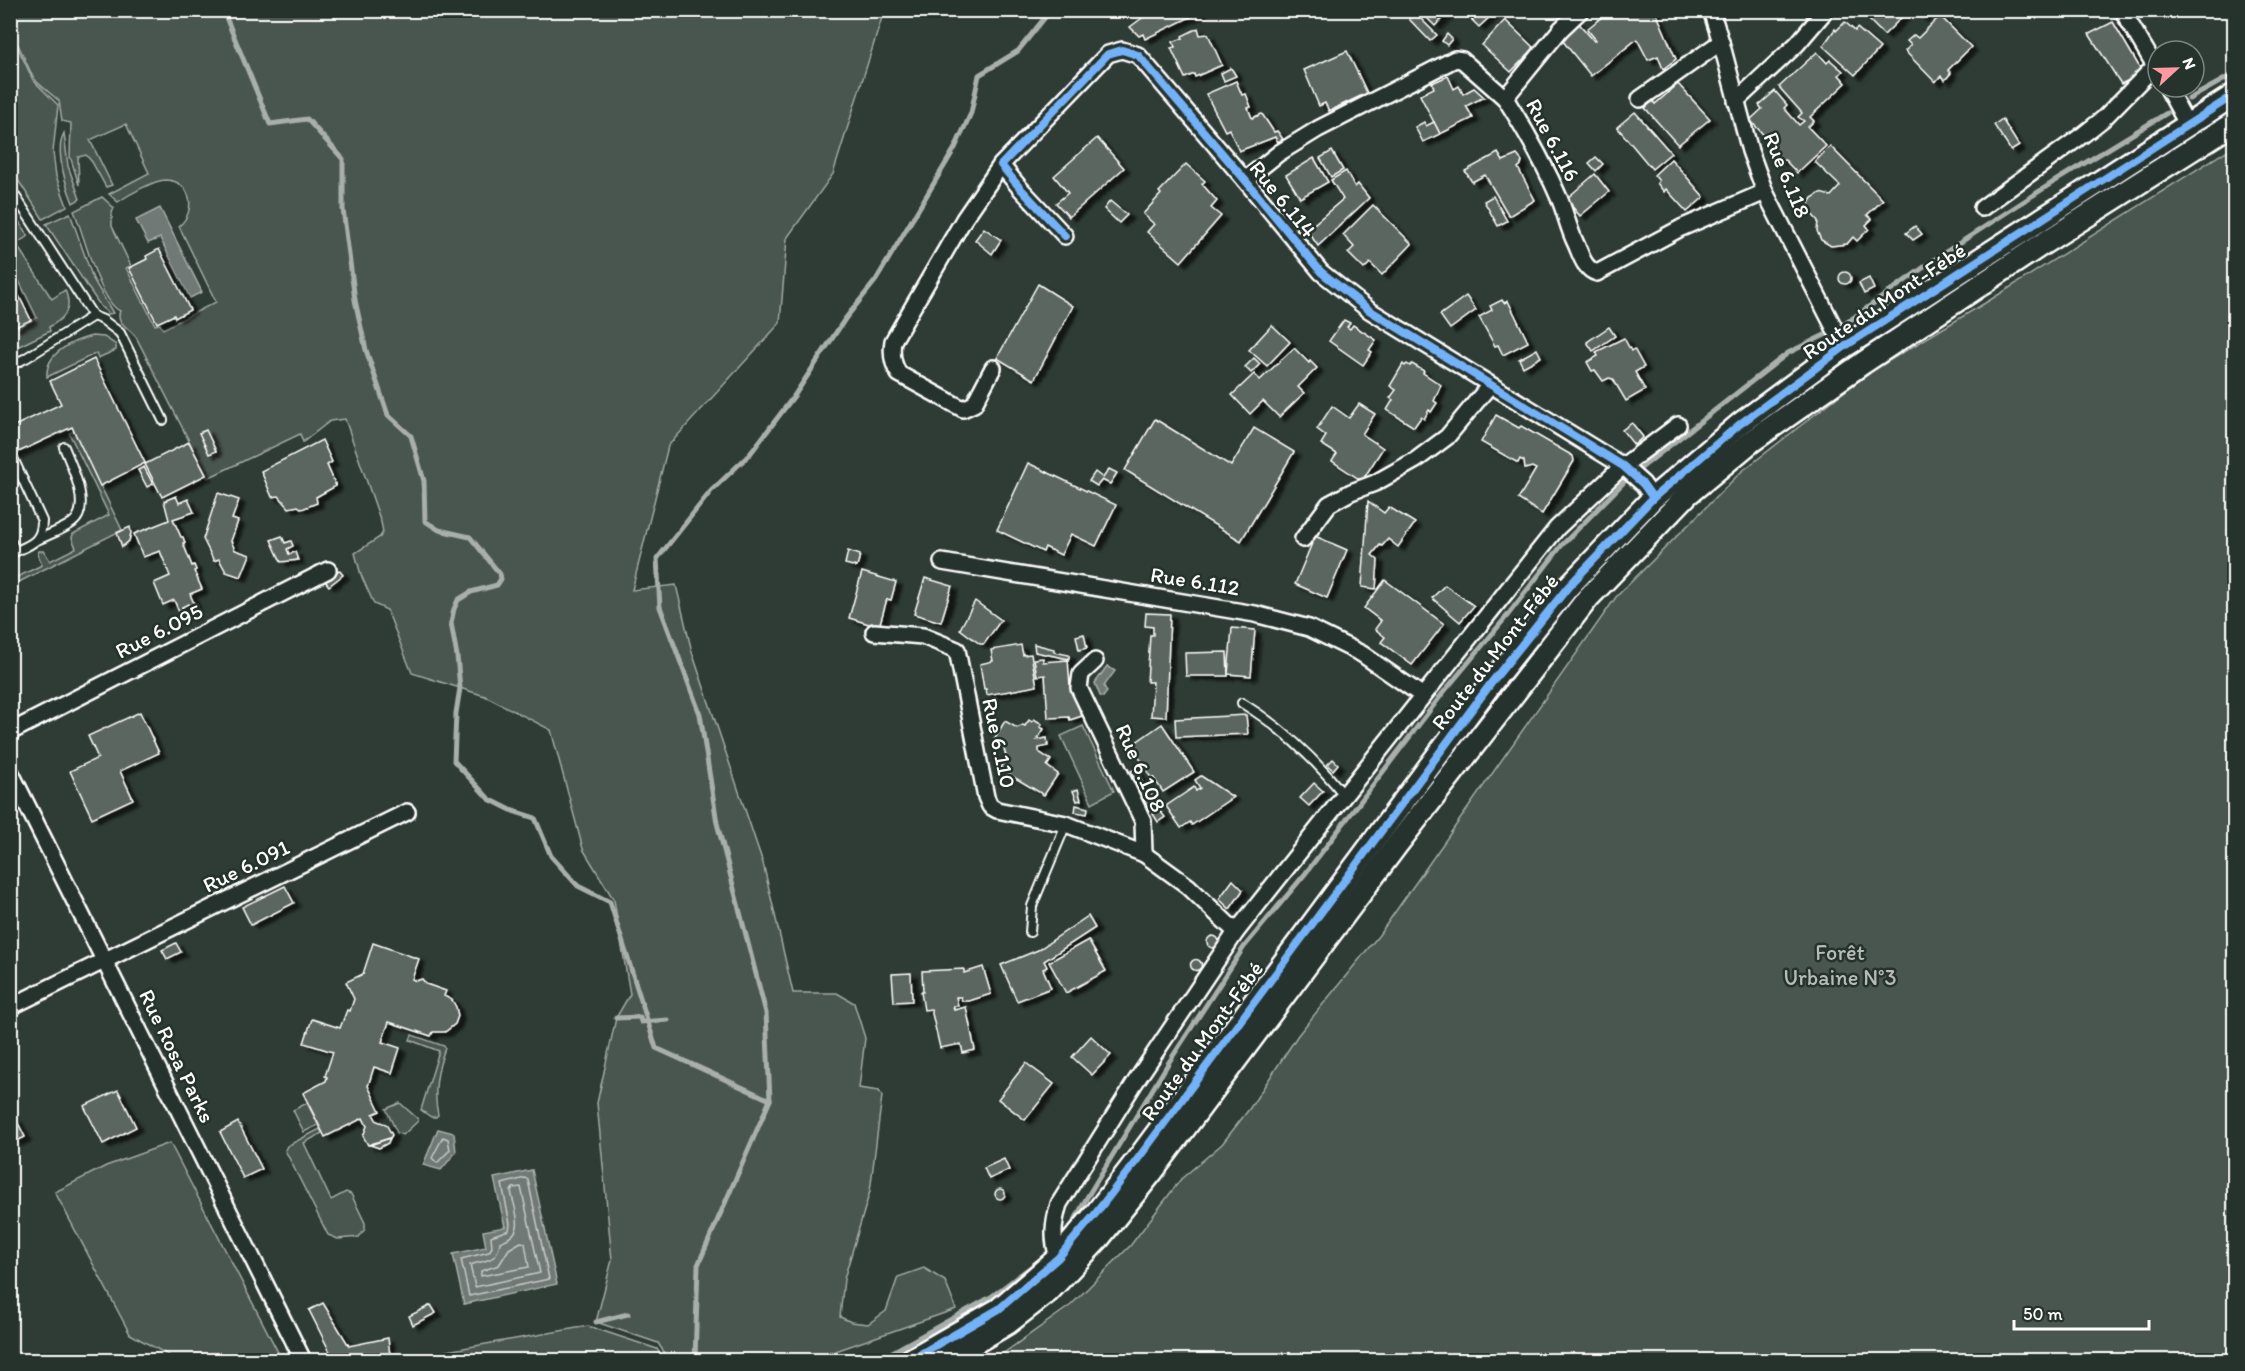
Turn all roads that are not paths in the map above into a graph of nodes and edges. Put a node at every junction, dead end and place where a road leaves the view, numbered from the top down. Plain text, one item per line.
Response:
1 (1581, 10) edge
2 (1710, 10) edge
3 (1826, 10) edge
4 (2122, 10) edge
5 (1721, 42) junction
6 (2146, 51) edge
7 (2146, 78) edge
8 (2235, 95) edge
9 (1505, 98) junction
10 (1640, 99) dead end
11 (2173, 99) edge
12 (1736, 101) junction
13 (2235, 123) edge
14 (2187, 124) junction
15 (1001, 165) junction
16 (1245, 180) junction
17 (10, 188) edge
18 (1765, 192) junction
19 (1982, 208) dead end
20 (1065, 236) dead end
21 (93, 316) junction
22 (1844, 347) junction
23 (10, 366) edge
24 (993, 368) dead end
25 (1490, 385) junction
26 (163, 420) dead end
27 (1678, 425) dead end
28 (64, 447) dead end
29 (12, 456) dead end
30 (1623, 466) junction
31 (1653, 498) junction
32 (1303, 539) dead end
33 (10, 540) edge
34 (37, 540) junction
35 (13, 553) edge
36 (942, 562) dead end
37 (328, 570) dead end
38 (874, 632) dead end
39 (1095, 662) dead end
40 (1423, 696) junction
41 (1242, 702) dead end
42 (10, 732) edge
43 (10, 771) edge
44 (1344, 795) junction
45 (407, 812) dead end
46 (1066, 824) junction
47 (1144, 854) junction
48 (1030, 932) dead end
49 (1236, 932) junction
50 (105, 961) junction
51 (10, 1007) edge
52 (1058, 1258) junction
53 (303, 1360) edge
54 (910, 1360) edge
55 (946, 1360) edge

1 - 9 street, Rue 6.116
2 - 5 street, Rue 6.118
3 - 12 street
4 - 6 street
5 - 10 street
5 - 12 street, Rue 6.118
7 - 19 street
8 - 14 street, Route du Mont-Fébé
9 - 16 street
9 - 18 street, Rue 6.116
11 - 14 street
12 - 18 street, Rue 6.118
13 - 55 street, Route du Mont-Fébé
14 - 22 street, Route du Mont-Fébé
15 - 16 street, Rue 6.114
15 - 20 street
15 - 24 street, Rue 6.114
16 - 25 street, Rue 6.114
17 - 21 lane
18 - 22 street, Rue 6.118
21 - 23 lane
21 - 26 lane
22 - 31 street, Route du Mont-Fébé
25 - 30 street, Rue 6.114
25 - 32 street
27 - 30 street
28 - 34 lane
29 - 34 lane
30 - 31 street, Rue 6.114
30 - 40 street
31 - 52 street, Route du Mont-Fébé
33 - 35 lane
34 - 35 lane
36 - 40 street, Rue 6.112
37 - 42 street, Rue 6.095
38 - 46 street, Rue 6.110
39 - 47 street, Rue 6.108
40 - 44 street
41 - 44 lane
43 - 50 street, Rue Rosa Parks
44 - 49 street
45 - 50 street, Rue 6.091
46 - 47 street, Rue 6.110
46 - 48 lane
47 - 49 street
49 - 52 street
50 - 51 street, Rue 6.091
50 - 53 street, Rue Rosa Parks
52 - 54 street, Route du Mont-Fébé

